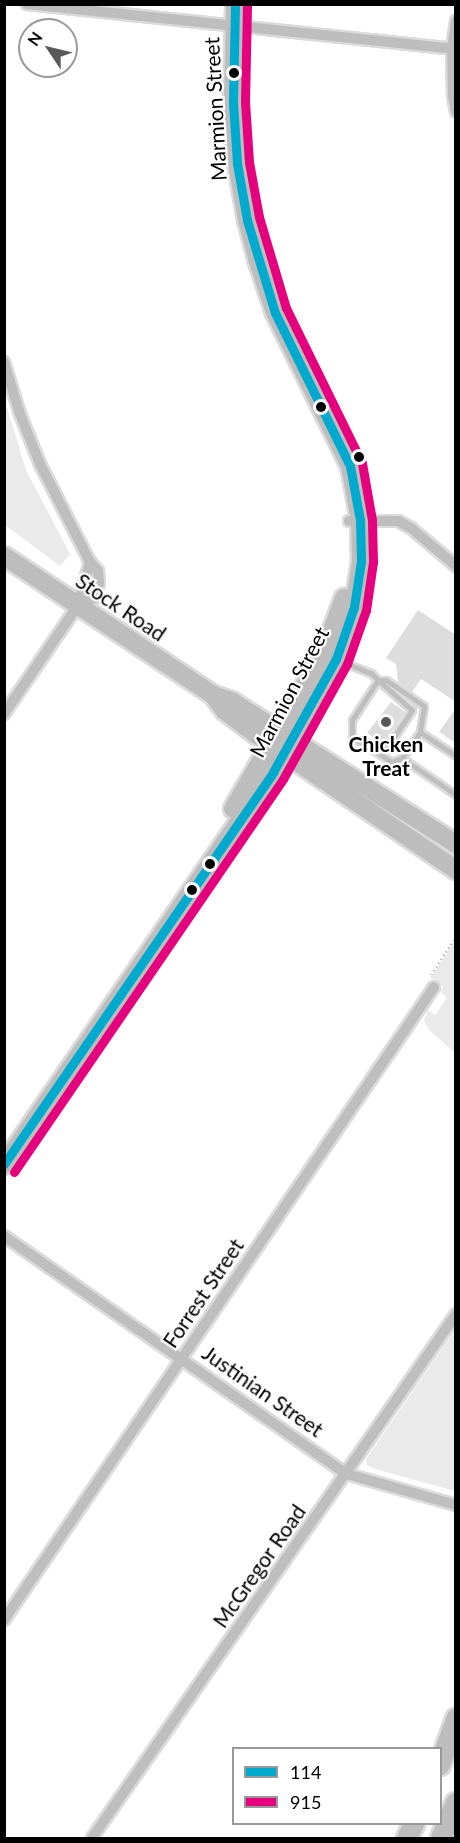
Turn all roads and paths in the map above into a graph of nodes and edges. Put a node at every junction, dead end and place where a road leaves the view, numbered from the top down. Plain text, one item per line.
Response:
1 (27, 4) edge
2 (224, 4) edge
3 (235, 4) edge
4 (456, 21) edge
5 (227, 26) junction
6 (454, 49) edge
7 (456, 112) edge
8 (4, 362) edge
9 (354, 520) junction
10 (4, 556) edge
11 (456, 566) edge
12 (78, 605) junction
13 (329, 656) junction
14 (378, 680) junction
15 (4, 714) edge
16 (420, 732) junction
17 (282, 742) junction
18 (382, 755) junction
19 (456, 756) edge
20 (402, 758) junction
21 (456, 795) edge
22 (456, 844) edge
23 (456, 870) edge
24 (456, 937) edge
25 (434, 987) joint
26 (4, 1146) edge
27 (4, 1165) edge
28 (4, 1236) edge
29 (456, 1314) edge
30 (183, 1358) junction
31 (347, 1474) junction
32 (456, 1505) edge
33 (4, 1620) edge
34 (456, 1719) edge
35 (442, 1762) edge
36 (456, 1803) edge
37 (414, 1825) edge
38 (92, 1839) edge
39 (407, 1839) edge
40 (441, 1839) edge

1 - 5 street
2 - 5 main road, Marmion Street
3 - 5 main road, Marmion Street
4 - 6 street
5 - 6 street
5 - 9 main road, Marmion Street
6 - 7 street
8 - 12 street
9 - 11 street
9 - 13 main road, Marmion Street
10 - 12 main road, Stock Road
12 - 15 street
12 - 17 main road, Stock Road
13 - 14 lane
13 - 17 main road, Marmion Street
14 - 16 lane
14 - 18 lane
14 - 18 lane
16 - 19 lane
16 - 20 lane
17 - 22 main road, Stock Road
17 - 23 main road, Stock Road
17 - 26 main road, Marmion Street
17 - 27 main road, Marmion Street
18 - 20 lane
20 - 21 lane
24 - 25 path
25 - 30 street, Forrest Street
28 - 30 street, Justinian Street
29 - 31 street, McGregor Road
30 - 31 street, Justinian Street
30 - 33 street, Forrest Street
31 - 32 street, Justinian Street
31 - 38 street, McGregor Road
34 - 35 highway
36 - 40 highway
37 - 39 highway

